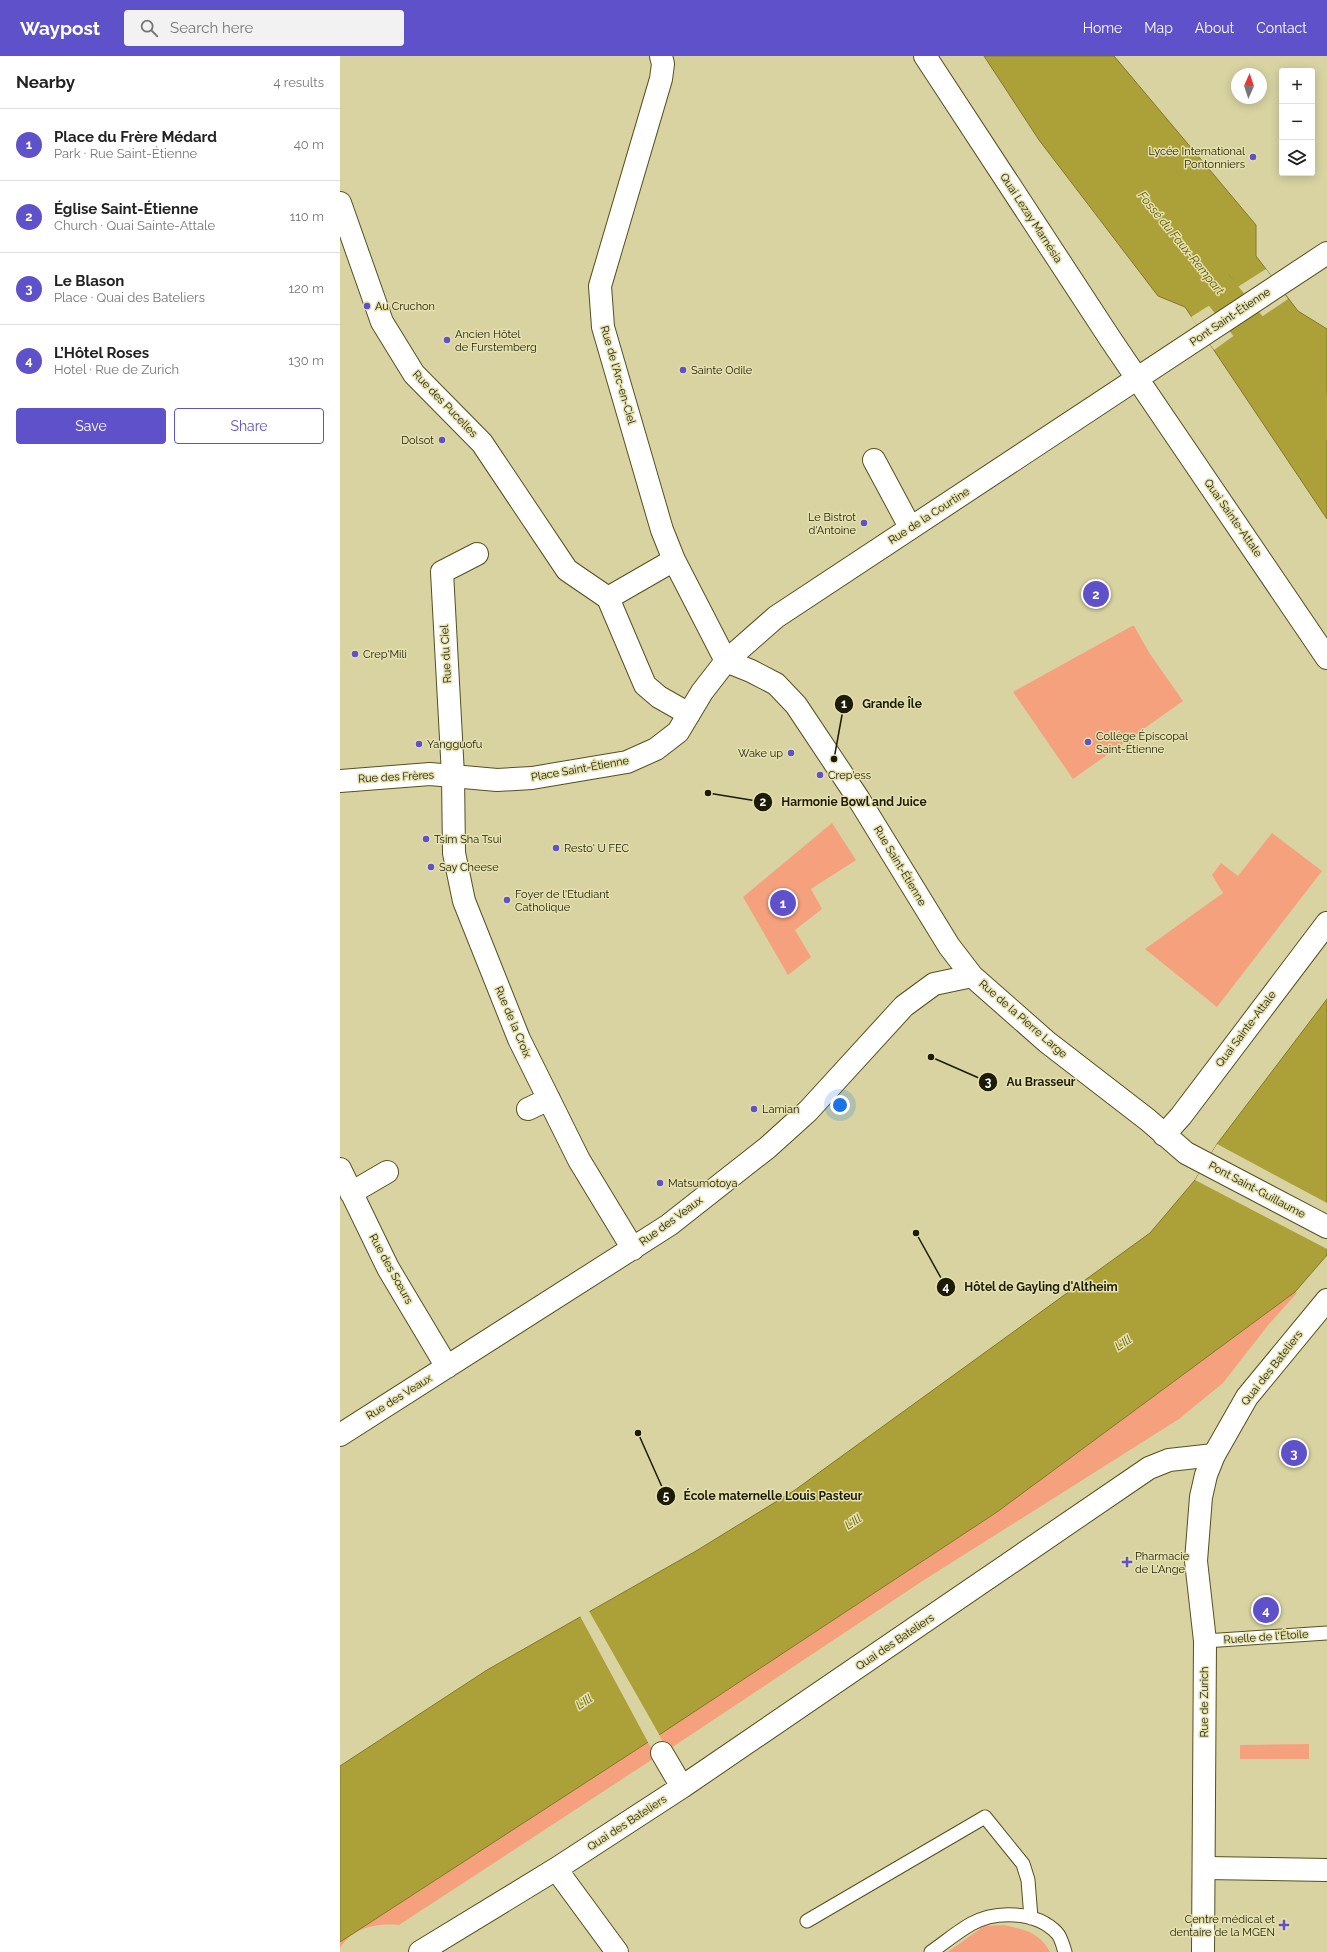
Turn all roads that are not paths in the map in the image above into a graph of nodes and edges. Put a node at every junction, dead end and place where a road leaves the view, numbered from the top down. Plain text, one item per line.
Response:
1 (662, 56) edge
2 (925, 56) edge
3 (340, 203) edge
4 (1325, 254) edge
5 (1146, 373) junction
6 (874, 460) dead end
7 (910, 527) junction
8 (477, 554) dead end
9 (674, 560) junction
10 (608, 598) junction
11 (1327, 658) edge
12 (726, 661) junction
13 (689, 714) junction
14 (453, 775) junction
15 (340, 781) edge
16 (1327, 923) edge
17 (972, 976) junction
18 (549, 1099) junction
19 (528, 1109) dead end
20 (1164, 1135) junction
21 (1186, 1153) joint
22 (340, 1169) edge
23 (386, 1172) dead end
24 (351, 1192) junction
25 (1327, 1227) edge
26 (633, 1249) junction
27 (1327, 1300) edge
28 (447, 1367) junction
29 (340, 1435) edge
30 (1214, 1455) junction
31 (1327, 1633) edge
32 (1205, 1641) junction
33 (662, 1753) dead end
34 (682, 1787) junction
35 (1204, 1868) junction
36 (556, 1869) junction
37 (1327, 1870) edge
38 (1031, 1918) junction
39 (806, 1921) dead end
40 (428, 1950) edge
41 (617, 1952) edge
42 (931, 1952) edge
43 (1065, 1952) edge
44 (1203, 1952) edge

1 - 9 street, Rue de l'Arc-en-Ciel
2 - 5 street, Quai Lezay Marnésia
3 - 10 street, Rue des Pucelles
4 - 5 street, Pont Saint-Étienne
5 - 7 street, Rue de la Courtine
5 - 11 street, Quai Sainte-Attale
6 - 7 street
7 - 12 street, Rue de la Courtine
8 - 14 street, Rue du Ciel
9 - 10 street
9 - 12 street, Rue de l'Arc-en-Ciel
10 - 13 street
12 - 13 street, Place Saint-Étienne
12 - 17 street, Rue Saint-Étienne
13 - 14 street, Place Saint-Étienne
14 - 15 street, Rue des Frères
14 - 18 street, Rue de la Croix
16 - 20 street, Quai Sainte-Attale
17 - 20 street, Rue de la Pierre Large
17 - 26 street, Rue des Veaux
18 - 19 street
18 - 26 street, Rue de la Croix
20 - 21 street, Rue de la Pierre Large
21 - 25 street, Pont Saint-Guillaume
22 - 24 street, Rue des Sœurs
23 - 24 street
24 - 28 street, Rue des Sœurs
26 - 28 street, Rue des Veaux
27 - 30 street, Quai des Bateliers
28 - 29 street, Rue des Veaux
30 - 32 street, Rue de Zurich
30 - 34 street, Quai des Bateliers
31 - 32 lane, Ruelle de l'Étoile
32 - 35 street, Rue de Zurich
33 - 34 street
34 - 36 street, Quai des Bateliers
35 - 37 street
35 - 44 street, Rue de Zurich
36 - 40 street, Quai des Bateliers
36 - 41 street
38 - 39 lane
38 - 42 lane
38 - 43 lane

